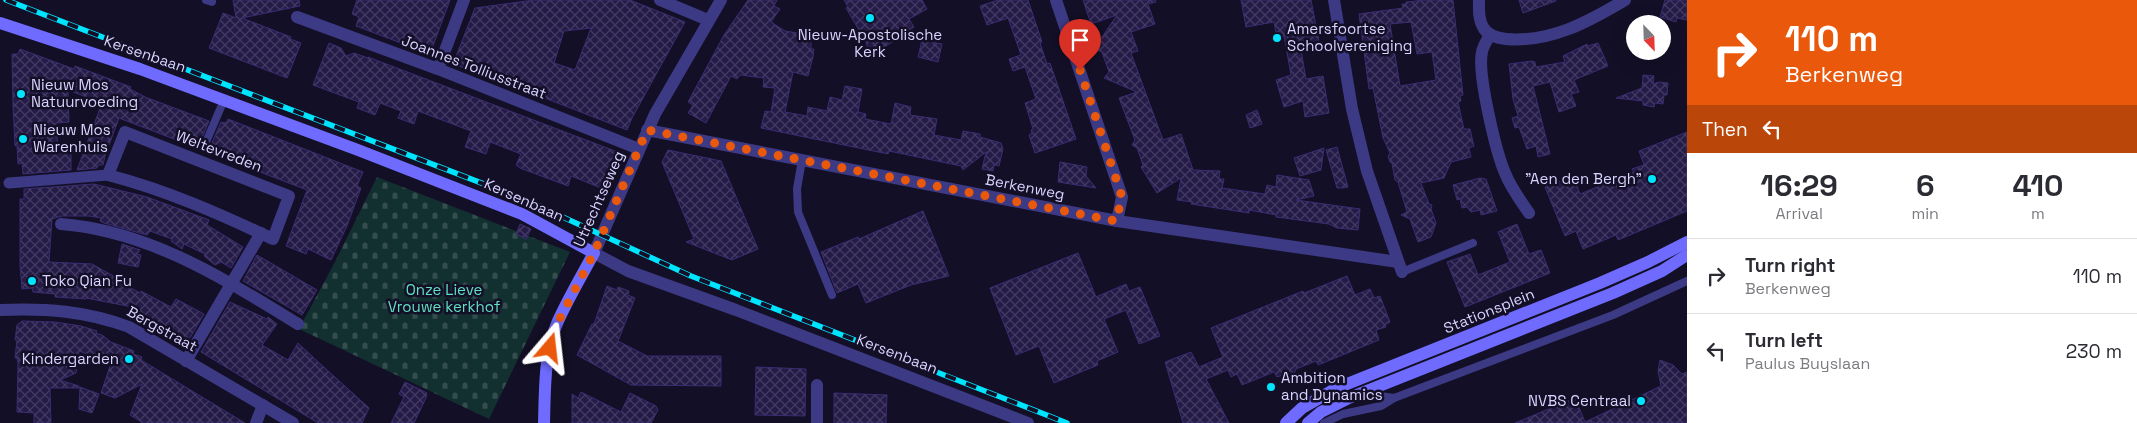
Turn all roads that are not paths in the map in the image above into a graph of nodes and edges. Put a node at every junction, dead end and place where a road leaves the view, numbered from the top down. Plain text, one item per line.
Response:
1 (464, 0) edge
2 (660, 0) edge
3 (721, 0) edge
4 (1056, 0) edge
5 (1334, 0) edge
6 (1479, 0) edge
7 (1625, 0) edge
8 (297, 16) dead end
9 (708, 20) junction
10 (0, 23) edge
11 (1490, 34) junction
12 (438, 69) junction
13 (224, 100) junction
14 (647, 130) junction
15 (206, 142) dead end
16 (639, 149) junction
17 (802, 160) junction
18 (108, 175) junction
19 (9, 182) dead end
20 (1530, 213) dead end
21 (1116, 221) junction
22 (61, 224) dead end
23 (261, 233) junction
24 (1687, 242) edge
25 (1473, 243) dead end
26 (594, 253) junction
27 (1687, 255) edge
28 (1400, 267) junction
29 (1687, 282) edge
30 (230, 283) junction
31 (832, 295) dead end
32 (0, 310) edge
33 (298, 324) dead end
34 (186, 361) junction
35 (817, 385) dead end
36 (1394, 398) junction
37 (1342, 401) junction
38 (263, 406) junction
39 (1302, 408) junction
40 (256, 423) edge
41 (293, 423) edge
42 (544, 423) edge
43 (818, 423) edge
44 (1028, 423) edge
45 (1286, 423) edge
46 (1308, 423) edge
47 (1324, 423) edge

1 - 12 street
2 - 9 street
3 - 9 street, Utrechtseweg
4 - 21 street
5 - 28 street
6 - 11 street
7 - 11 street
8 - 12 street, Joannes Tolliusstraat
9 - 14 street, Utrechtseweg
10 - 13 main road, Kersenbaan
11 - 20 street
12 - 16 street, Joannes Tolliusstraat
13 - 15 lane
13 - 26 main road, Kersenbaan
14 - 16 street, Utrechtseweg
14 - 17 street, Berkenweg
16 - 26 street, Utrechtseweg
17 - 21 street, Berkenweg
17 - 31 lane
18 - 19 street
18 - 23 street
18 - 23 street, Weltevreden
21 - 28 street, Berkenweg
22 - 30 street
23 - 30 street
24 - 39 main road, Stationsplein
25 - 28 lane
26 - 42 main road, Utrechtseweg
26 - 44 street, Kersenbaan
27 - 37 main road, Stationsplein
29 - 36 lane, Stationsplein
30 - 33 street
30 - 34 street
32 - 34 street, Bergstraat
34 - 38 street, Bergstraat
35 - 43 street
36 - 37 lane, Stationsplein
36 - 47 lane, Stationsplein
37 - 39 lane, Stationsplein
37 - 46 main road, Stationsplein
38 - 40 street
38 - 41 street, Bergstraat
39 - 45 main road, Stationsplein

